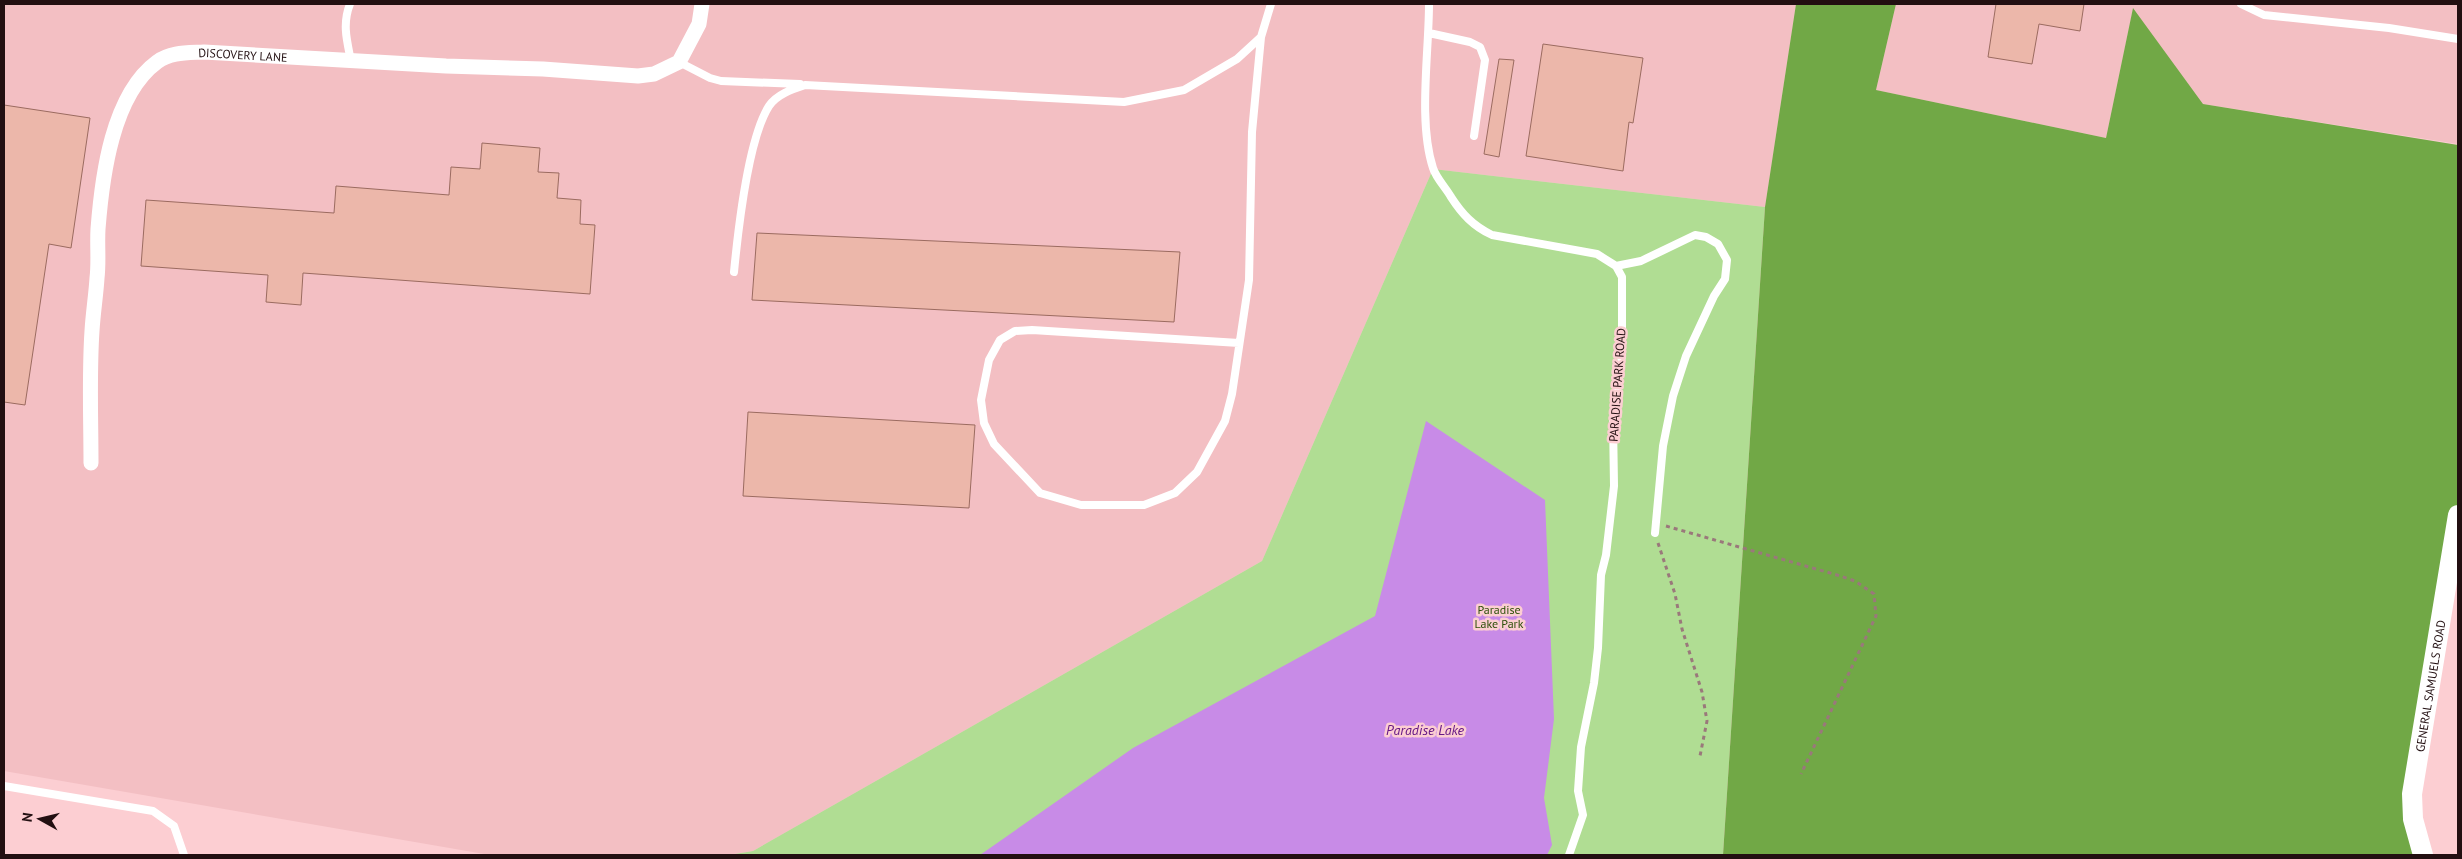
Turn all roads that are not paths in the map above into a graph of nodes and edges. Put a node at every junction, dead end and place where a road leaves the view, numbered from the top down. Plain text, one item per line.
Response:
1 (350, 4) edge
2 (702, 4) edge
3 (1271, 4) edge
4 (1429, 4) edge
5 (2241, 4) edge
6 (1429, 33) junction
7 (1261, 37) junction
8 (2458, 39) edge
9 (351, 61) junction
10 (679, 62) junction
11 (805, 85) junction
12 (1474, 136) dead end
13 (1616, 266) junction
14 (734, 272) dead end
15 (1240, 342) junction
16 (91, 463) dead end
17 (2458, 515) edge
18 (1655, 533) road end
19 (4, 786) edge
20 (184, 855) edge
21 (1569, 855) edge
22 (2423, 855) edge

1 - 9 lane
2 - 10 street
3 - 7 lane
4 - 6 lane
5 - 8 lane
6 - 12 lane
6 - 13 lane
7 - 11 lane
7 - 15 lane
9 - 10 street, DISCOVERY LANE
9 - 16 street, DISCOVERY LANE
10 - 11 lane
11 - 14 lane
13 - 18 lane
13 - 21 lane, PARADISE PARK ROAD
15 - 15 lane
17 - 22 street, GENERAL SAMUELS ROAD
19 - 20 lane

